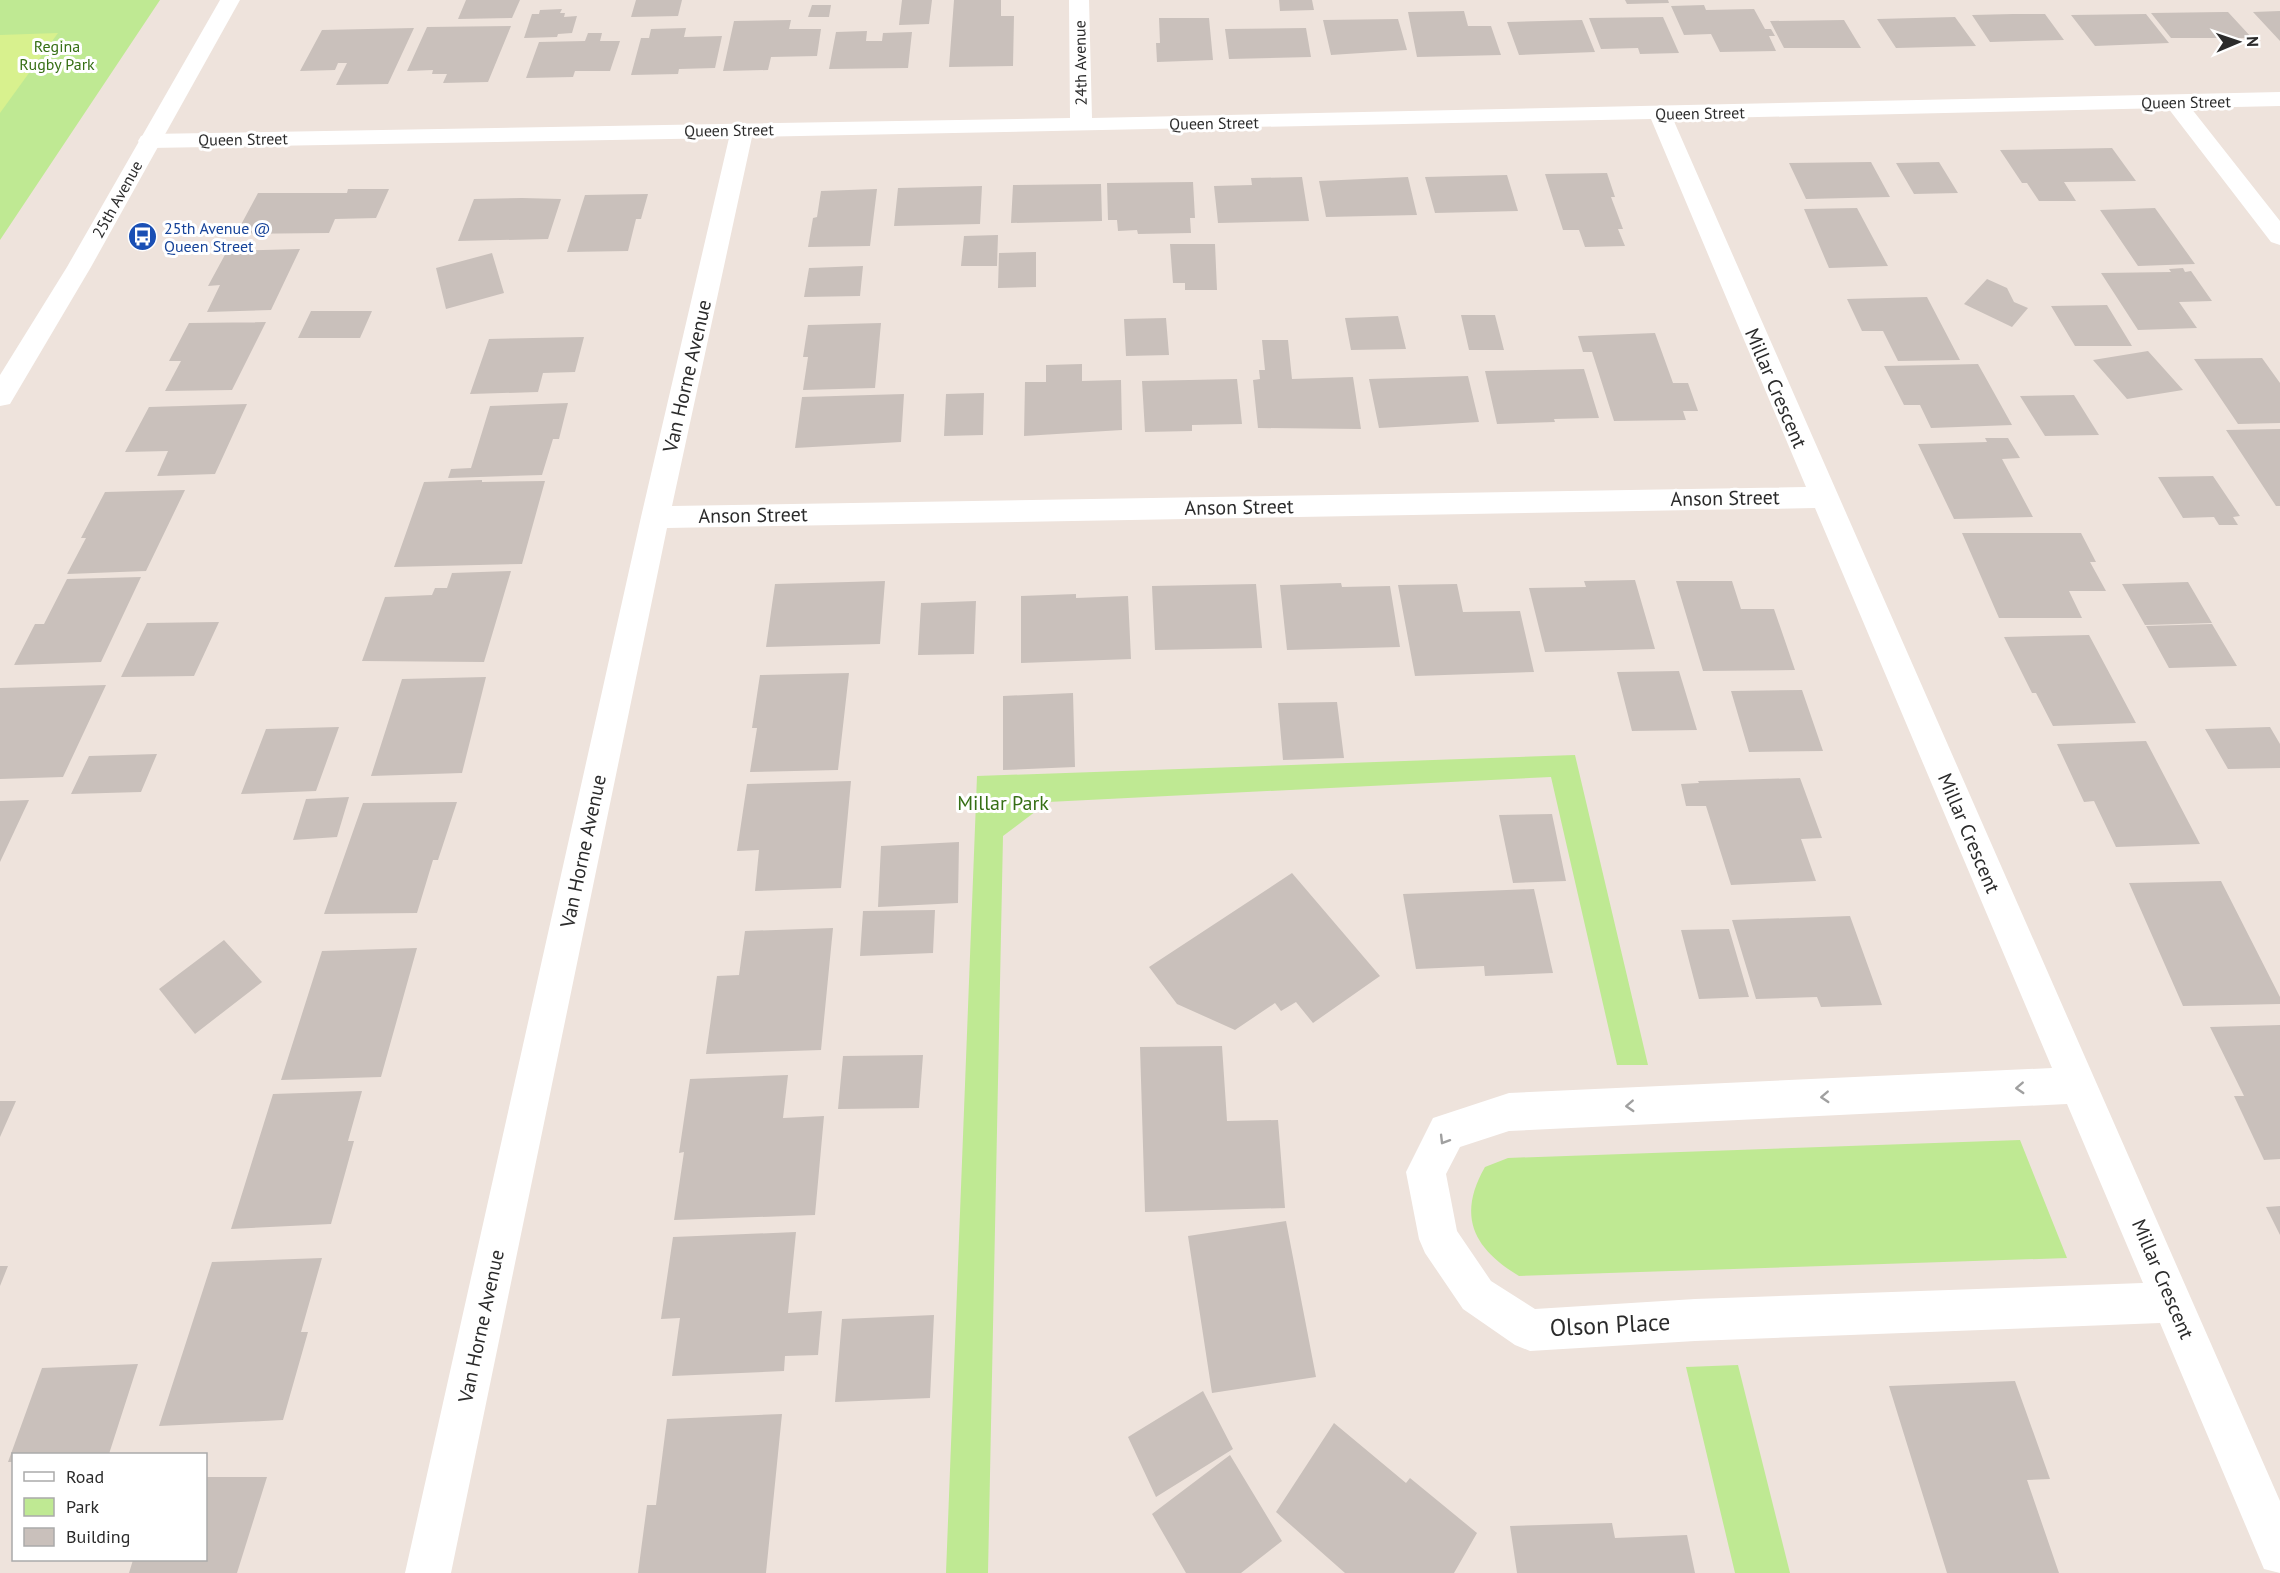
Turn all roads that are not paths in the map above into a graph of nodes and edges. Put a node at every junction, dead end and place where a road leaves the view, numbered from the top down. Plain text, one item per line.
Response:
1 (230, 0) edge
2 (1079, 0) edge
3 (2280, 99) edge
4 (2175, 102) junction
5 (1660, 114) junction
6 (1081, 125) junction
7 (742, 129) junction
8 (149, 141) junction
9 (2280, 237) edge
10 (0, 397) edge
11 (1823, 497) junction
12 (655, 517) junction
13 (2078, 1085) junction
14 (2173, 1302) junction
15 (2280, 1553) edge
16 (428, 1573) edge

1 - 8 street, 25th Avenue
2 - 6 street, 24th Avenue
3 - 4 street, Queen Street
4 - 5 street, Queen Street
4 - 9 street
5 - 6 street, Queen Street
5 - 11 street, Millar Crescent
6 - 7 street, Queen Street
7 - 8 street, Queen Street
7 - 12 street, Van Horne Avenue
8 - 10 street, 25th Avenue
11 - 12 street, Anson Street
11 - 13 street, Millar Crescent
12 - 16 street, Van Horne Avenue
13 - 14 street, Millar Crescent
13 -> 14 street, Olson Place
14 - 15 street, Millar Crescent

